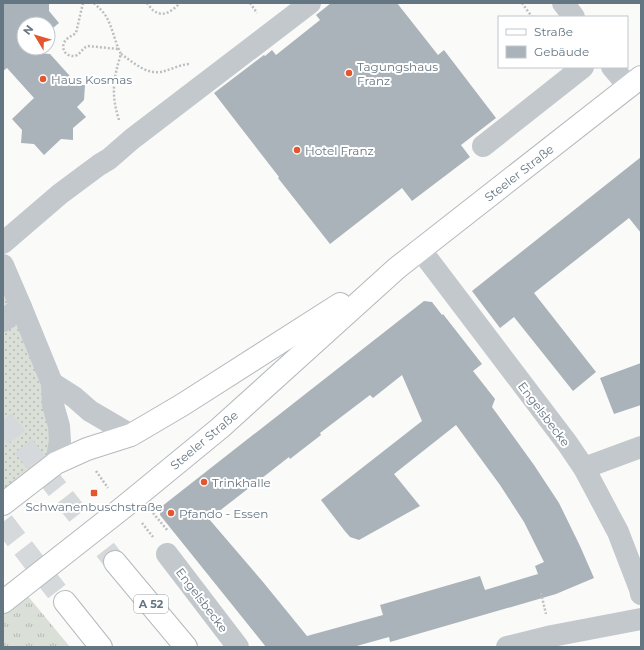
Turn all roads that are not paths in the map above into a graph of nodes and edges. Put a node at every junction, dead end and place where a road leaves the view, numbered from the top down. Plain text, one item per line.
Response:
1 (310, 3) edge
2 (563, 3) edge
3 (573, 16) edge
4 (582, 68) edge
5 (614, 68) edge
6 (635, 82) edge
7 (483, 146) dead end
8 (3, 244) edge
9 (420, 250) junction
10 (3, 264) edge
11 (397, 268) junction
12 (22, 307) junction
13 (3, 321) edge
14 (52, 383) junction
15 (131, 435) junction
16 (641, 447) edge
17 (56, 463) junction
18 (584, 468) junction
19 (3, 504) edge
20 (163, 549) road end
21 (115, 562) tunnel mouth
22 (641, 594) edge
23 (3, 602) edge
24 (65, 602) tunnel mouth
25 (641, 619) edge
26 (101, 647) edge
27 (186, 647) edge
28 (238, 647) edge
29 (507, 647) edge

1 - 8 street
2 - 3 street
4 - 7 street
5 - 6 street
6 - 9 main road, Steeler Straße
9 - 11 main road, Steeler Straße
9 - 18 street, Engelsbecke
10 - 12 street
11 - 15 main road, Steeler Straße
11 - 23 main road, Steeler Straße
12 - 13 street
12 - 14 street
14 - 15 street
14 - 17 street
15 - 17 main road, Steeler Straße
16 - 18 street
17 - 19 main road, Steeler Straße
18 - 22 street, Engelsbecke
20 - 28 street, Engelsbecke
21 - 27 main road, A 52
24 - 26 main road
25 - 29 street

